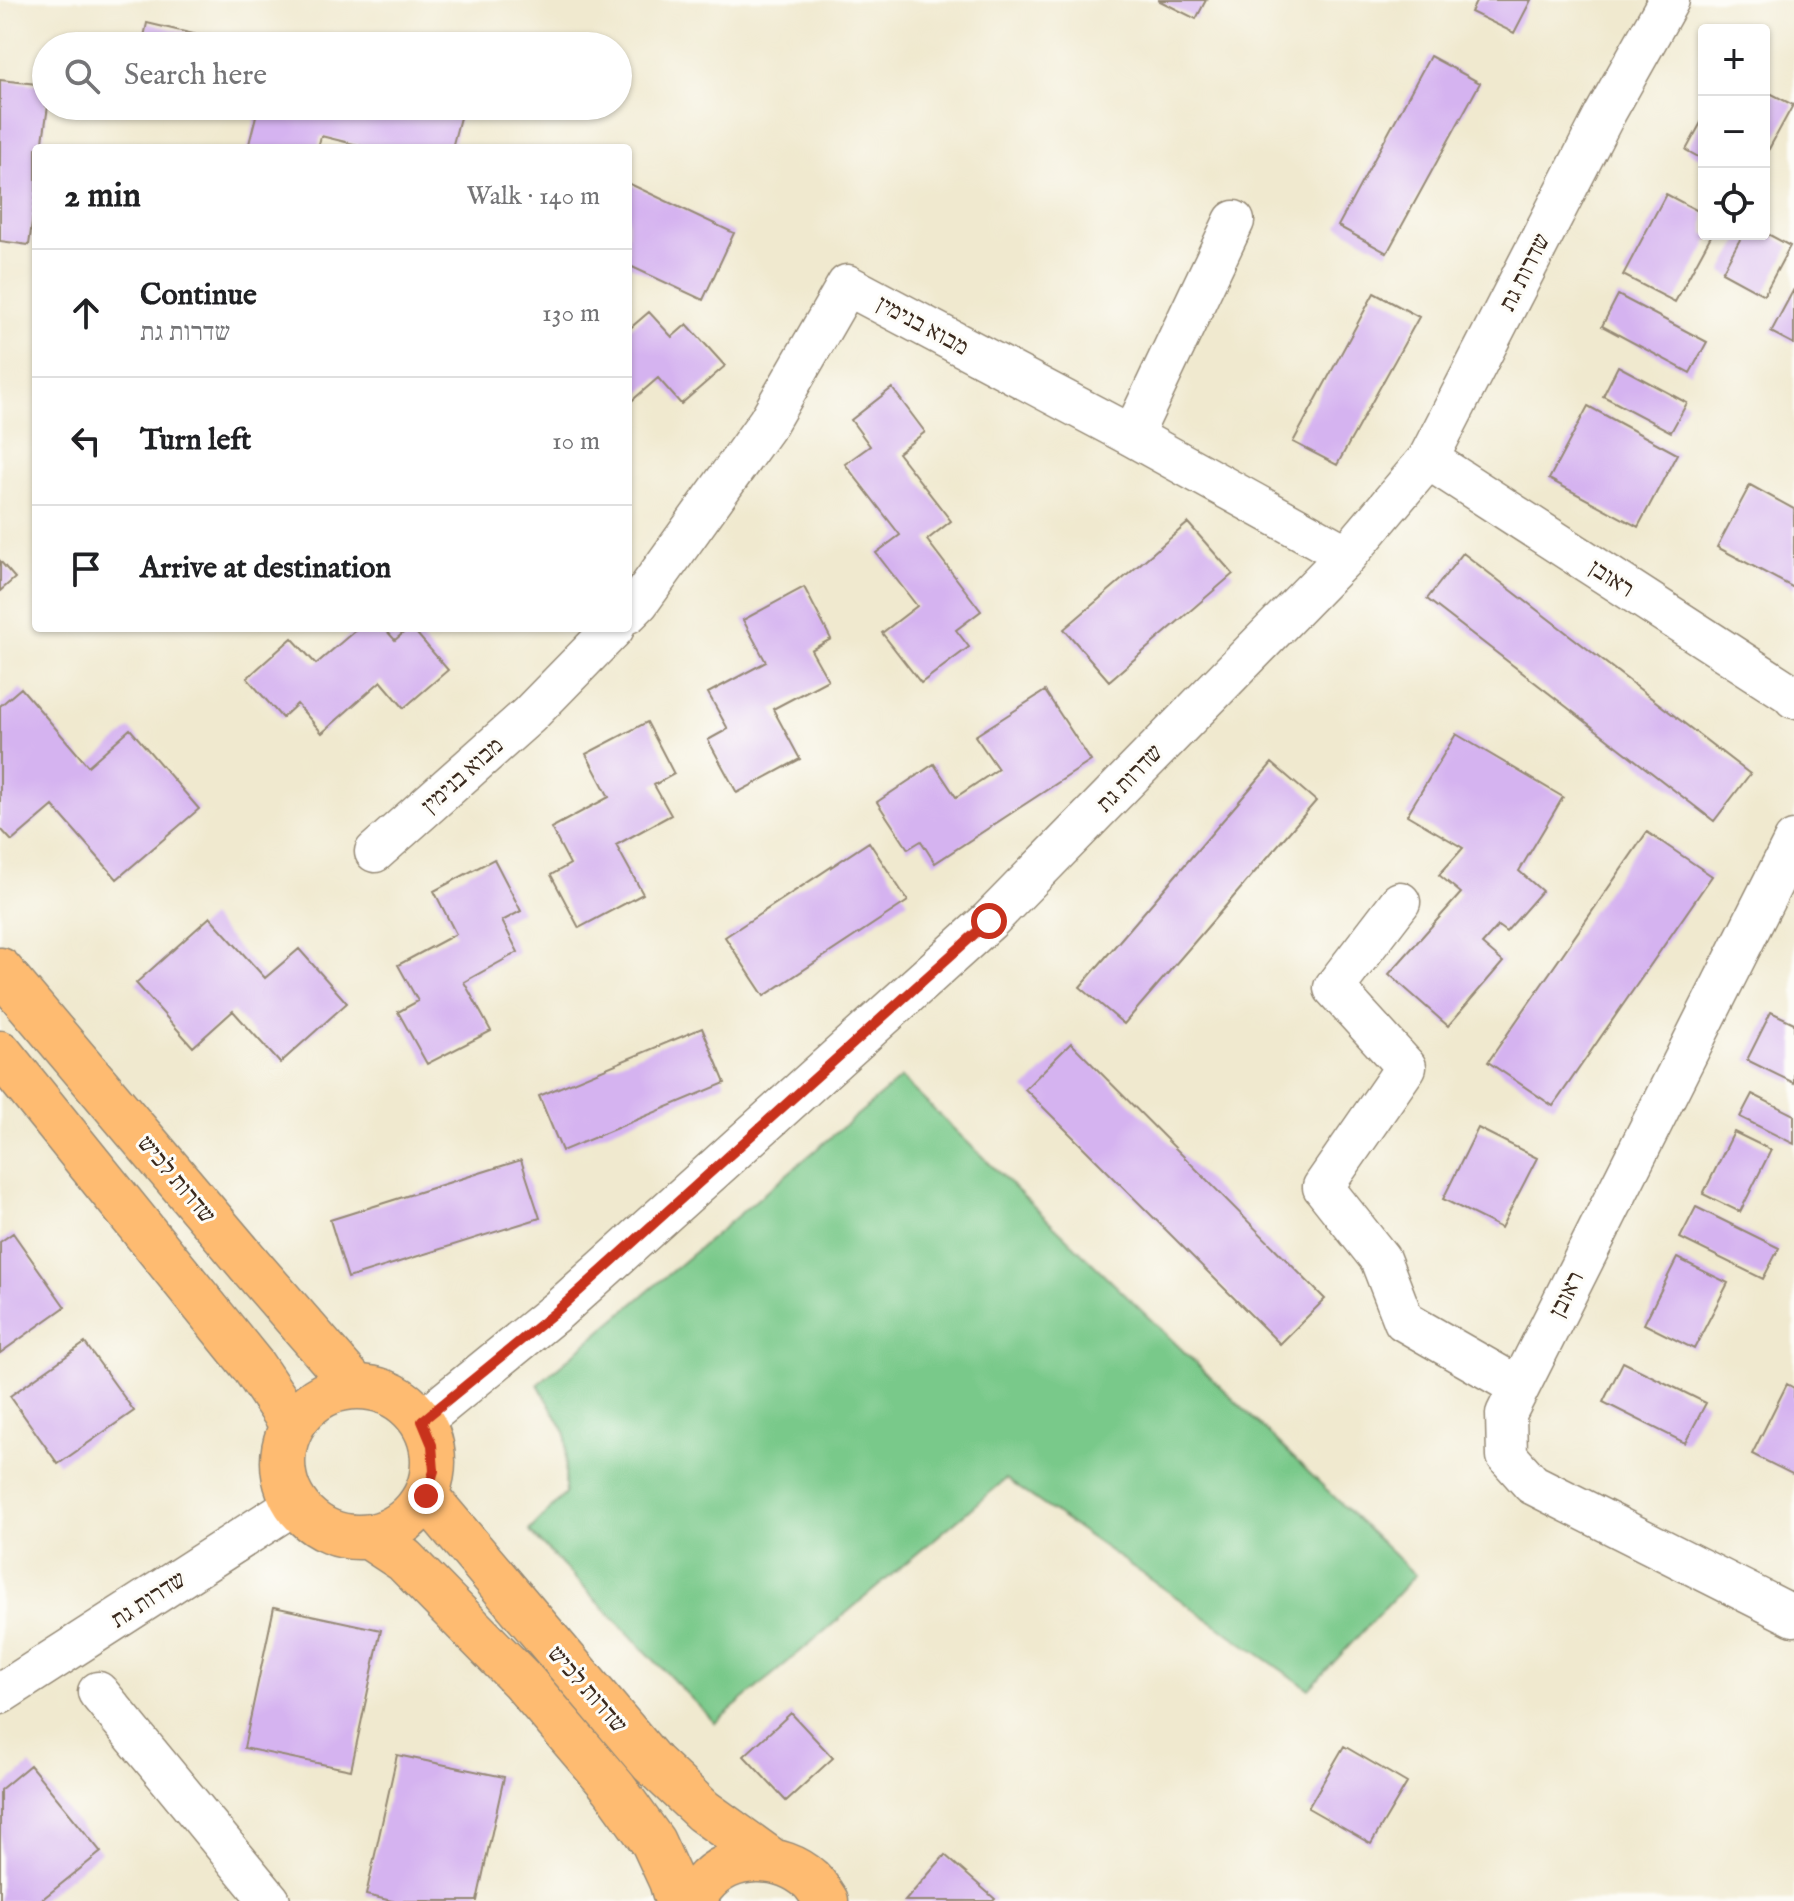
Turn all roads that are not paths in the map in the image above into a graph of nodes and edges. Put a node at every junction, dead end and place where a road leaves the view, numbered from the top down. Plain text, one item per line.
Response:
1 (1669, 0) edge
2 (1234, 221) dead end
3 (1132, 436) junction
4 (1428, 459) junction
5 (1347, 555) junction
6 (632, 609) edge
7 (610, 632) edge
8 (1794, 698) edge
9 (1794, 841) edge
10 (375, 852) dead end
11 (1400, 902) dead end
12 (0, 970) edge
13 (0, 1053) edge
14 (355, 1386) junction
15 (1519, 1387) junction
16 (422, 1421) junction
17 (292, 1424) junction
18 (426, 1496) junction
19 (295, 1504) junction
20 (369, 1537) junction
21 (1794, 1616) edge
22 (98, 1692) dead end
23 (0, 1694) edge
24 (771, 1860) junction
25 (270, 1901) edge
26 (677, 1901) edge
27 (693, 1901) edge
28 (826, 1901) edge

1 - 4 street, שדרות גת
2 - 3 street
3 - 5 street, מבוא בנימין
3 - 6 street, מבוא בנימין
4 - 5 street, שדרות גת
4 - 8 street, ראובן
5 - 16 street, שדרות גת
7 - 10 street, מבוא בנימין
9 - 15 street, ראובן
11 - 15 street
12 - 14 main road, שדרות לכיש
13 - 17 main road
14 - 16 main road
14 - 17 main road
15 - 21 street, ראובן
16 - 18 main road
17 - 19 main road
18 - 20 main road
18 - 24 main road, שדרות לכיש
19 - 20 main road
19 - 23 street, שדרות גת
20 - 26 main road, שדרות לכיש
22 - 25 street
24 - 27 main road
24 - 28 main road, שדרות לכיש

